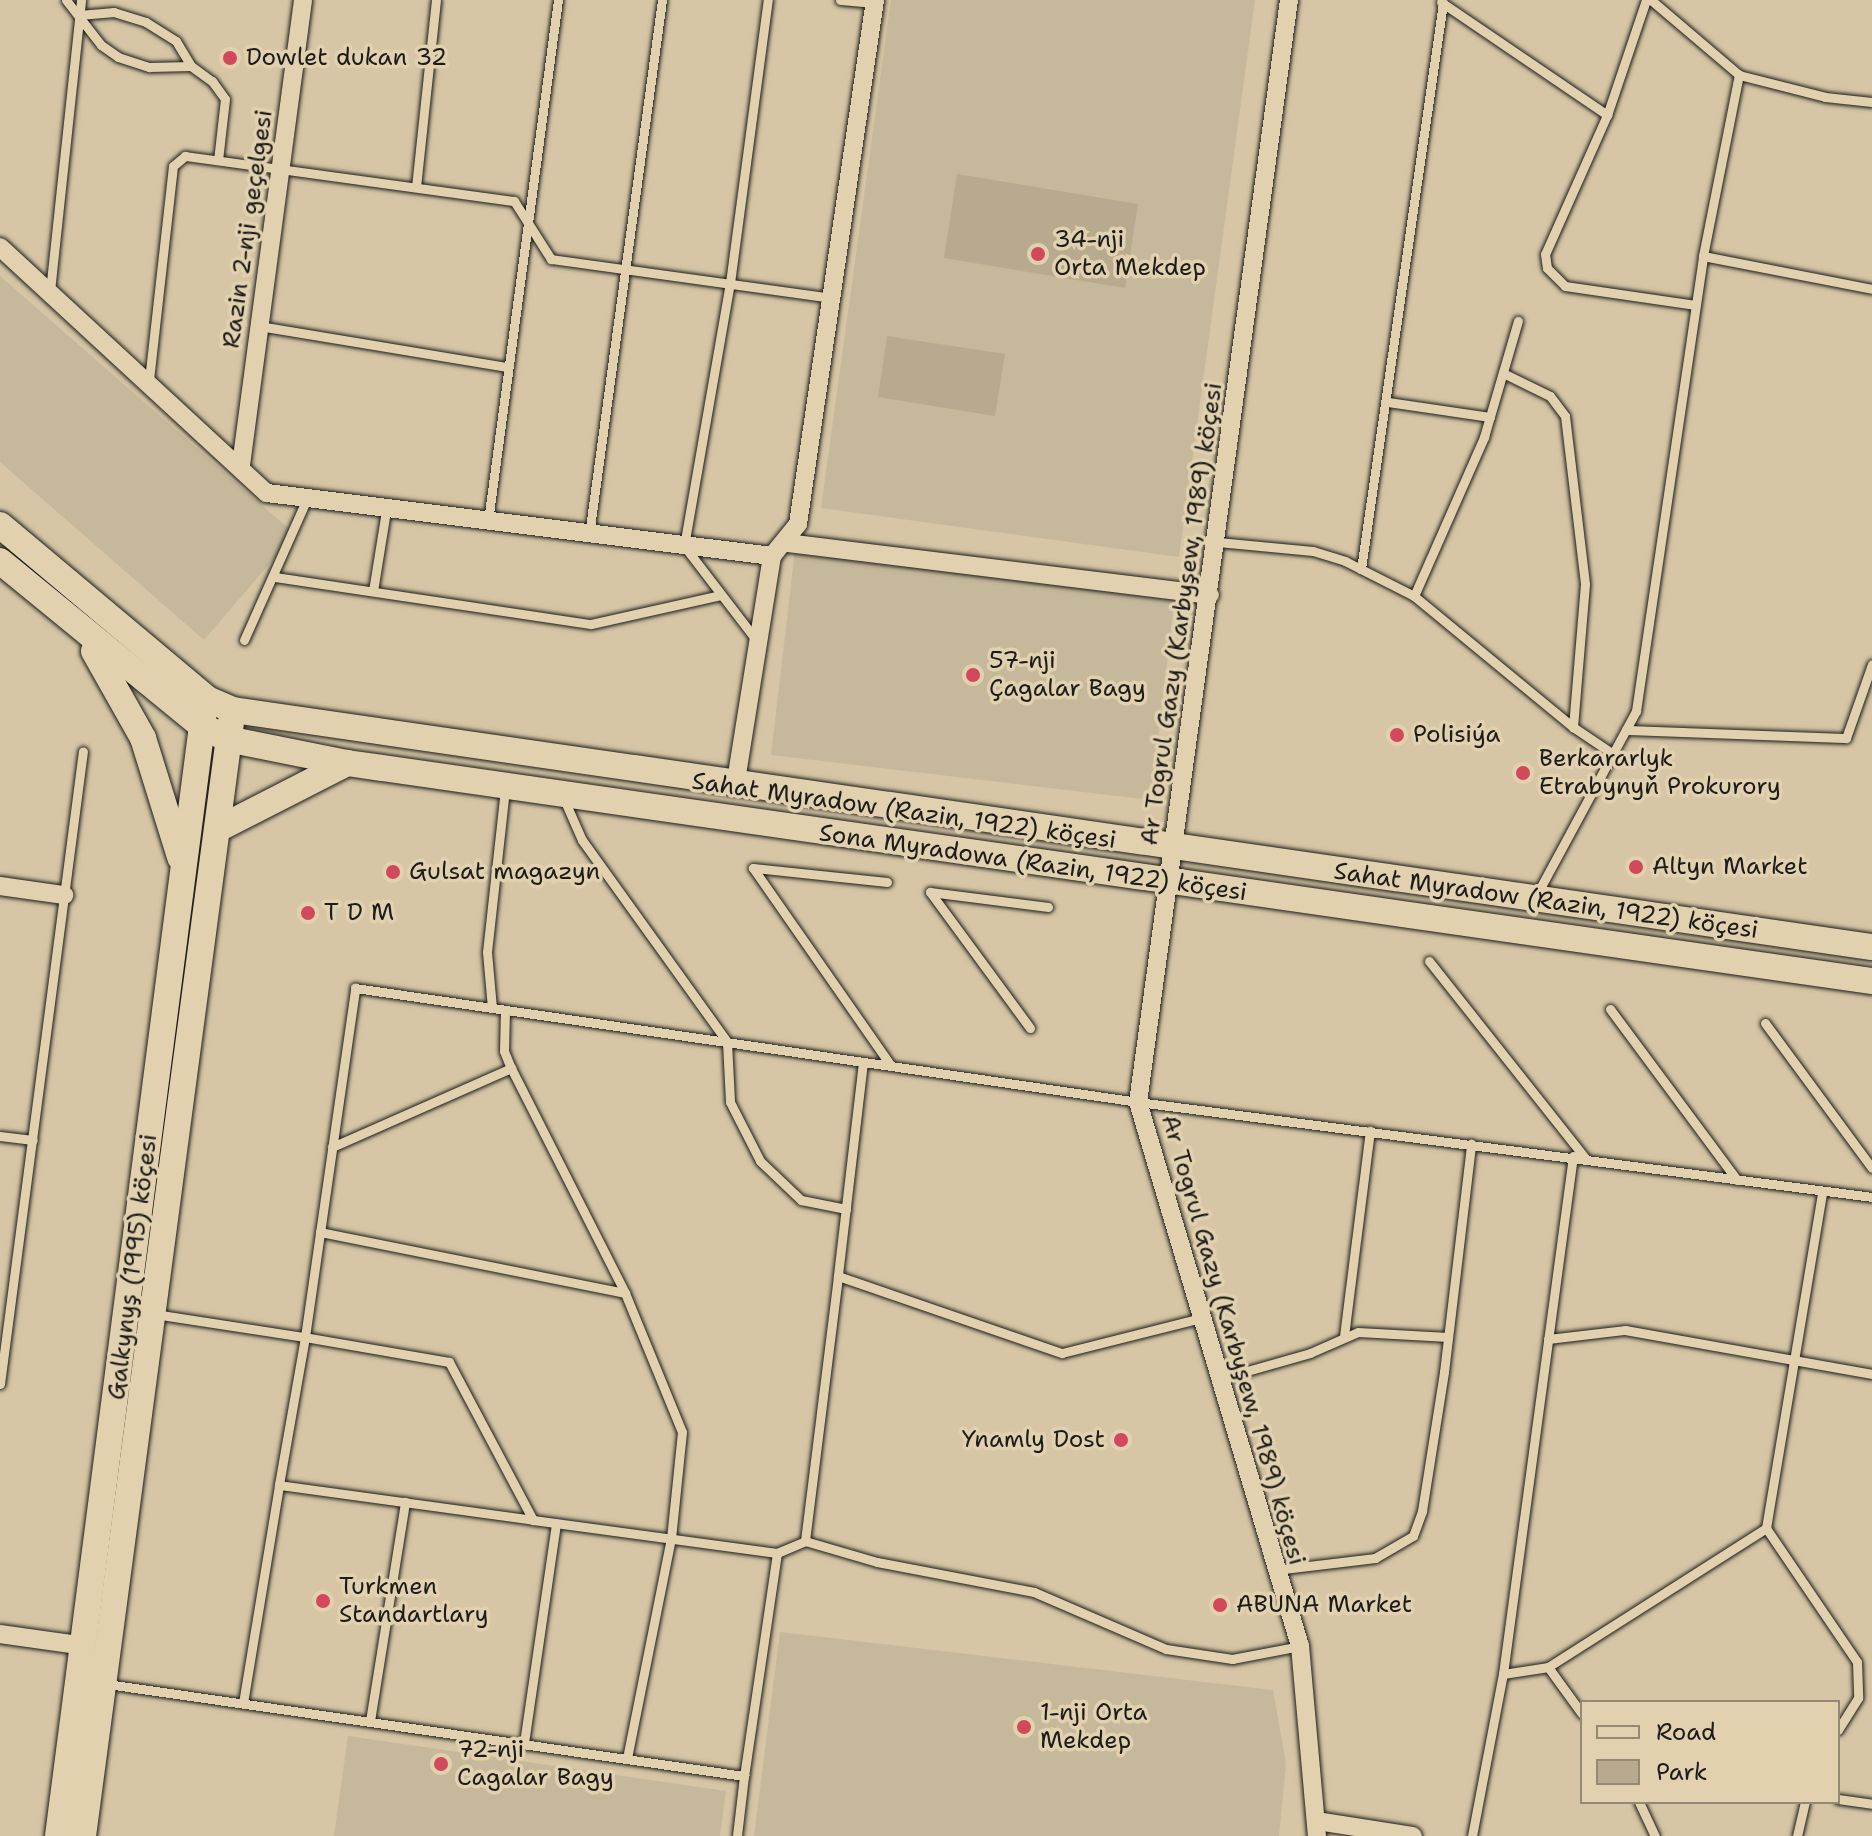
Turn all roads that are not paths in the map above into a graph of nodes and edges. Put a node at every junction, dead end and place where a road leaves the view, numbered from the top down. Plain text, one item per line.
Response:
1 (66, 0) edge
2 (81, 0) edge
3 (303, 0) edge
4 (436, 0) edge
5 (558, 0) edge
6 (662, 0) edge
7 (768, 0) edge
8 (840, 0) edge
9 (1289, 0) edge
10 (1648, 0) edge
11 (875, 2) edge
12 (1440, 2) edge
13 (79, 15) junction
14 (191, 66) junction
15 (1739, 75) junction
16 (1872, 102) edge
17 (1607, 115) junction
18 (218, 160) junction
19 (281, 168) junction
20 (416, 187) junction
21 (527, 220) junction
22 (1, 250) edge
23 (1703, 256) junction
24 (629, 269) junction
25 (730, 283) junction
26 (1872, 289) edge
27 (49, 292) junction
28 (833, 298) junction
29 (1696, 305) junction
30 (1518, 321) dead end
31 (259, 326) junction
32 (508, 367) junction
33 (1503, 373) junction
34 (149, 380) junction
35 (1388, 402) junction
36 (1490, 417) junction
37 (241, 465) junction
38 (306, 501) junction
39 (386, 511) junction
40 (488, 524) junction
41 (0, 525) edge
42 (589, 535) junction
43 (1218, 542) junction
44 (787, 543) junction
45 (684, 546) junction
46 (772, 556) junction
47 (0, 561) edge
48 (1361, 569) junction
49 (275, 577) junction
50 (373, 591) junction
51 (721, 595) junction
52 (1210, 595) junction
53 (1414, 596) junction
54 (79, 628) junction
55 (244, 640) dead end
56 (757, 642) junction
57 (1872, 664) edge
58 (233, 710) junction
59 (203, 711) junction
60 (1573, 727) junction
61 (1626, 730) junction
62 (227, 739) junction
63 (83, 751) dead end
64 (1613, 754) junction
65 (347, 763) junction
66 (506, 785) junction
67 (735, 787) junction
68 (562, 794) junction
69 (220, 828) junction
70 (1174, 850) junction
71 (184, 870) junction
72 (887, 882) dead end
73 (1169, 883) junction
74 (0, 886) edge
75 (64, 895) junction
76 (1535, 898) junction
77 (1048, 907) dead end
78 (1872, 947) edge
79 (1429, 961) dead end
80 (1872, 981) edge
81 (492, 1008) junction
82 (1610, 1009) dead end
83 (505, 1010) junction
84 (1765, 1023) dead end
85 (1030, 1028) dead end
86 (727, 1042) junction
87 (863, 1062) junction
88 (891, 1066) junction
89 (511, 1068) junction
90 (1138, 1102) junction
91 (1370, 1131) junction
92 (0, 1136) edge
93 (33, 1140) junction
94 (1471, 1144) junction
95 (332, 1147) junction
96 (1573, 1156) junction
97 (1585, 1158) junction
98 (1872, 1168) edge
99 (1737, 1180) junction
100 (1822, 1192) junction
101 (1872, 1197) edge
102 (846, 1209) junction
103 (320, 1232) junction
104 (838, 1276) junction
105 (625, 1293) junction
106 (150, 1314) junction
107 (1201, 1318) junction
108 (1344, 1336) junction
109 (305, 1337) junction
110 (1448, 1337) junction
111 (1548, 1339) junction
112 (1790, 1361) junction
113 (1872, 1374) edge
114 (1219, 1379) junction
115 (0, 1384) edge
116 (279, 1485) junction
117 (405, 1502) junction
118 (533, 1520) junction
119 (556, 1523) junction
120 (1766, 1528) junction
121 (671, 1538) junction
122 (805, 1541) junction
123 (777, 1553) junction
124 (1275, 1570) junction
125 (0, 1634) edge
126 (85, 1646) junction
127 (1300, 1646) junction
128 (1548, 1667) junction
129 (1503, 1674) junction
130 (103, 1683) junction
131 (243, 1703) junction
132 (1580, 1711) edge
133 (370, 1721) junction
134 (1840, 1727) edge
135 (524, 1743) junction
136 (627, 1758) junction
137 (744, 1776) junction
138 (1840, 1799) edge
139 (1640, 1804) edge
140 (1805, 1804) edge
141 (1872, 1804) edge
142 (1317, 1828) edge
143 (58, 1836) edge
144 (83, 1836) edge
145 (737, 1836) edge
146 (1413, 1836) edge
147 (1472, 1836) edge
148 (1655, 1836) edge
149 (1797, 1836) edge

1 - 13 lane
2 - 13 lane
3 - 19 street, Razin 2-nji geçelgesi
4 - 20 lane
5 - 21 lane
6 - 24 lane
7 - 25 lane
8 - 11 lane
9 - 43 street, Ar Togrul Gazy (Karbyşew, 1989) köçesi
10 - 15 lane
10 - 17 lane
11 - 28 street
12 - 17 lane
12 - 35 lane
13 - 14 lane
13 - 14 lane
13 - 27 lane
14 - 18 lane
15 - 16 lane
15 - 23 lane
17 - 29 lane
18 - 19 lane
18 - 34 lane
19 - 20 lane
19 - 31 street, Razin 2-nji geçelgesi
20 - 21 lane
21 - 24 lane
21 - 32 lane
22 - 27 street
23 - 26 lane
23 - 29 lane
24 - 25 lane
24 - 42 lane
25 - 28 lane
25 - 45 lane
27 - 34 street
28 - 44 street
29 - 61 lane
30 - 33 lane
31 - 32 lane
31 - 37 street, Razin 2-nji geçelgesi
32 - 40 lane
33 - 36 lane
33 - 60 lane
34 - 37 street
35 - 36 lane
35 - 48 lane
36 - 53 lane
37 - 38 street
38 - 39 street
38 - 49 lane
39 - 40 street
39 - 50 lane
40 - 42 street
41 - 59 main road, Sahat Myradow (Razin, 1922) köçesi
42 - 45 street
43 - 48 lane
43 - 52 street, Ar Togrul Gazy (Karbyşew, 1989) köçesi
44 - 46 street
44 - 52 street
45 - 46 street
45 - 51 lane
46 - 56 street
47 - 54 main road, Sahat Myradow (Razin, 1922) köçesi
48 - 53 lane
49 - 50 lane
49 - 55 lane
50 - 51 lane
51 - 56 lane
52 - 70 street, Ar Togrul Gazy (Karbyşew, 1989) köçesi
53 - 60 lane
54 - 59 main road, Sahat Myradow (Razin, 1922) köçesi
54 - 71 main road
56 - 67 street
57 - 61 lane
58 - 59 main road, Sahat Myradow (Razin, 1922) köçesi
58 - 62 main road, Galkynyş (1995) köçesi
58 - 67 main road, Sahat Myradow (Razin, 1922) köçesi
59 - 62 main road, Sona Myradowa (Razin, 1922) köçesi
59 - 71 main road, Galkynyş (1995) köçesi
60 - 64 lane
61 - 64 lane
62 - 65 main road, Sona Myradowa (Razin, 1922) köçesi
62 - 69 main road, Galkynyş (1995) köçesi
63 - 75 lane
64 - 76 lane
65 - 66 main road, Sona Myradowa (Razin, 1922) köçesi
65 - 69 main road
66 - 68 main road, Sona Myradowa (Razin, 1922) köçesi
66 - 81 lane
67 - 70 main road, Sahat Myradow (Razin, 1922) köçesi
68 - 73 main road, Sona Myradowa (Razin, 1922) köçesi
68 - 86 lane
69 - 106 main road, Galkynyş (1995) köçesi
70 - 73 street, Ar Togrul Gazy (Karbyşew, 1989) köçesi
70 - 76 main road, Sahat Myradow (Razin, 1922) köçesi
71 - 126 main road, Galkynyş (1995) köçesi
72 - 88 lane
73 - 80 main road, Sona Myradowa (Razin, 1922) köçesi
73 - 90 street, Ar Togrul Gazy (Karbyşew, 1989) köçesi
74 - 75 street
75 - 93 lane
76 - 78 main road, Sahat Myradow (Razin, 1922) köçesi
77 - 85 lane
79 - 97 lane
81 - 83 lane
81 - 95 lane
82 - 99 lane
83 - 86 lane
83 - 89 lane
84 - 98 lane
86 - 87 lane
86 - 102 lane
87 - 88 lane
87 - 102 lane
88 - 90 lane
89 - 95 lane
89 - 105 lane
90 - 91 lane
90 - 107 street, Ar Togrul Gazy (Karbyşew, 1989) köçesi
91 - 94 lane
91 - 108 lane
92 - 93 lane
93 - 115 lane
94 - 96 lane
94 - 110 lane
95 - 103 lane
96 - 97 lane
96 - 111 lane
97 - 99 lane
99 - 100 lane
100 - 101 lane
100 - 112 lane
102 - 104 lane
103 - 105 lane
103 - 109 lane
104 - 107 lane
104 - 122 lane
105 - 121 lane
106 - 109 lane
106 - 130 main road, Galkynyş (1995) köçesi
107 - 114 street, Ar Togrul Gazy (Karbyşew, 1989) köçesi
108 - 110 lane
108 - 114 lane
109 - 116 lane
109 - 118 lane
110 - 124 lane
111 - 112 lane
111 - 129 lane
112 - 113 lane
112 - 120 lane
114 - 124 street, Ar Togrul Gazy (Karbyşew, 1989) köçesi
116 - 117 lane
116 - 131 lane
117 - 118 lane
117 - 133 lane
118 - 119 lane
119 - 121 lane
119 - 135 lane
120 - 128 lane
120 - 134 lane
121 - 123 lane
121 - 136 lane
122 - 123 lane
122 - 127 lane
123 - 137 lane
124 - 127 street, Ar Togrul Gazy (Karbyşew, 1989) köçesi
125 - 126 street
126 - 143 main road, Galkynyş (1995) köçesi
127 - 142 street, Ar Togrul Gazy (Karbyşew, 1989) köçesi
128 - 129 lane
128 - 132 lane
129 - 147 lane
130 - 131 lane
130 - 144 main road, Galkynyş (1995) köçesi
131 - 133 lane
133 - 135 lane
135 - 136 lane
136 - 137 lane
137 - 145 lane
138 - 141 lane
139 - 148 lane
140 - 149 lane
142 - 146 street

